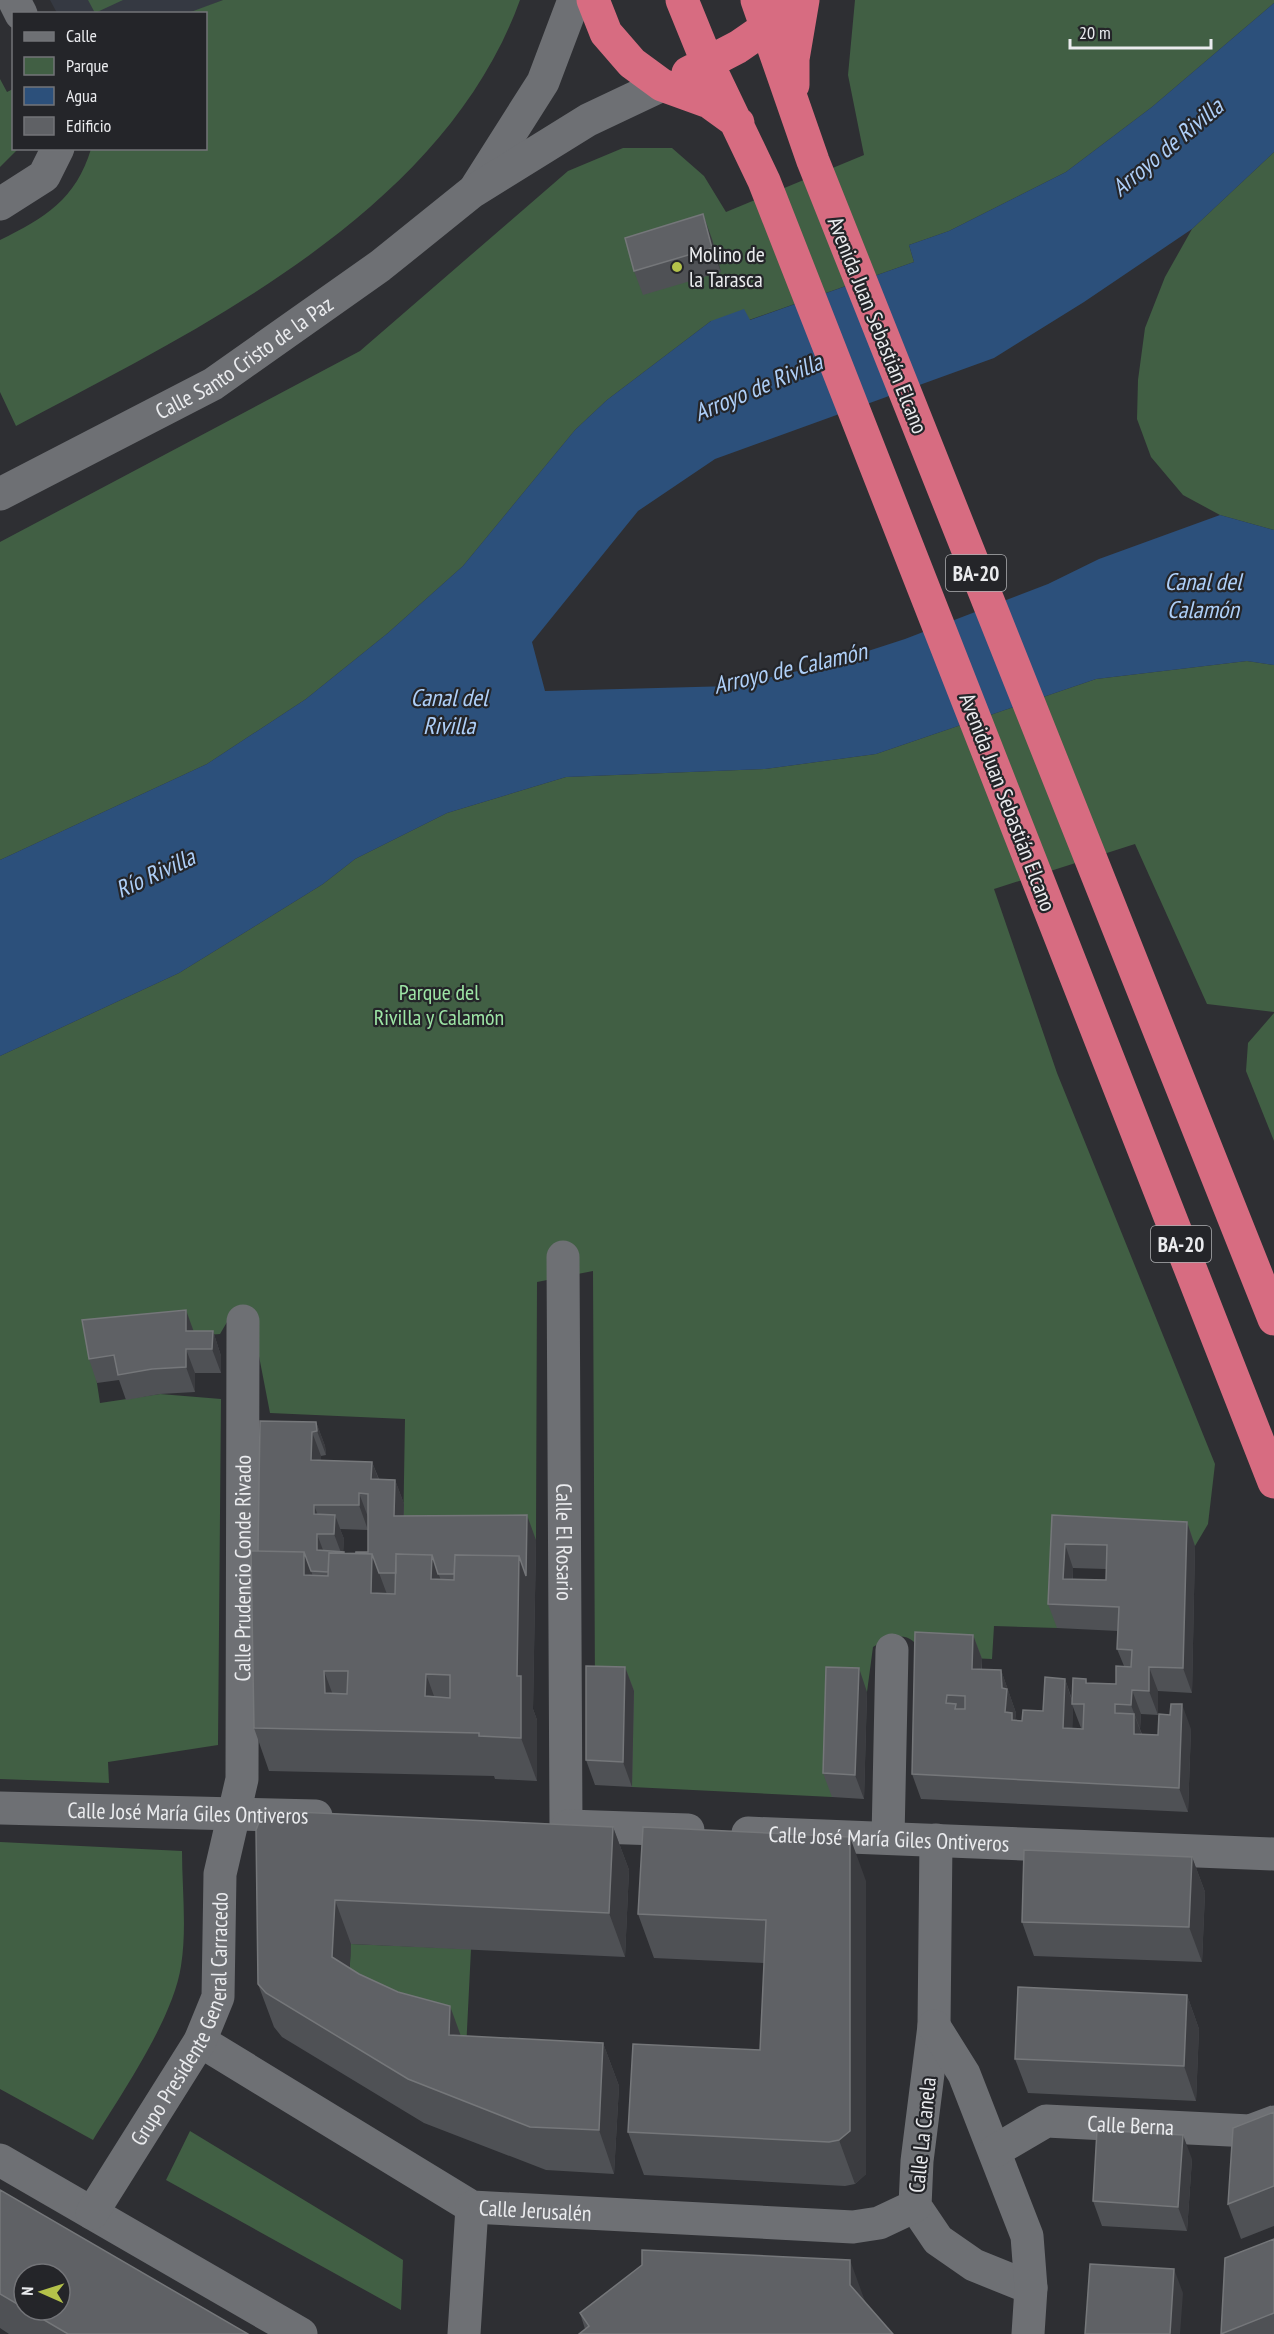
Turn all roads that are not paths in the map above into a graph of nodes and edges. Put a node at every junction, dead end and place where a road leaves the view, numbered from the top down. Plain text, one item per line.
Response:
1 (574, 0) edge
2 (593, 0) edge
3 (682, 0) edge
4 (785, 0) edge
5 (803, 0) edge
6 (762, 14) edge
7 (708, 64) junction
8 (662, 85) junction
9 (792, 99) junction
10 (738, 123) junction
11 (57, 150) edge
12 (472, 192) junction
13 (0, 204) edge
14 (0, 494) edge
15 (563, 1257) dead end
16 (1274, 1319) edge
17 (243, 1321) dead end
18 (1274, 1482) edge
19 (892, 1650) dead end
20 (0, 1808) edge
21 (234, 1812) junction
22 (347, 1817) edge
23 (531, 1824) edge
24 (566, 1826) junction
25 (888, 1838) junction
26 (936, 1840) junction
27 (1274, 1854) edge
28 (934, 2026) junction
29 (200, 2041) junction
30 (1274, 2122) edge
31 (995, 2151) junction
32 (0, 2160) edge
33 (915, 2206) junction
34 (472, 2207) junction
35 (92, 2213) junction
36 (1031, 2288) junction
37 (301, 2334) edge
38 (464, 2334) edge
39 (1028, 2334) edge

1 - 12 street
2 - 8 highway
3 - 7 highway, BA-20
4 - 6 highway
5 - 9 highway
6 - 7 highway
6 - 9 highway, BA-20
7 - 8 highway
7 - 10 highway, BA-20
8 - 10 highway
8 - 12 street
9 - 16 highway, Avenida Juan Sebastián Elcano / BA-20
10 - 18 highway, Avenida Juan Sebastián Elcano / BA-20
11 - 13 street
12 - 14 street, Calle Santo Cristo de la Paz
15 - 24 street, Calle El Rosario
17 - 21 street, Calle Prudencio Conde Rivado
19 - 25 street
20 - 21 street, Calle José María Giles Ontiveros
21 - 22 street, Calle José María Giles Ontiveros
21 - 29 street, Grupo Presidente General Carracedo
23 - 24 street, Calle José María Giles Ontiveros
24 - 25 street, Calle José María Giles Ontiveros
25 - 26 street, Calle José María Giles Ontiveros
26 - 27 street, Calle José María Giles Ontiveros
26 - 28 street, Calle La Canela
28 - 31 street, Calle La Canela
28 - 33 street, Calle La Canela
29 - 34 street, Calle Jerusalén
29 - 35 street, Grupo Presidente General Carracedo
30 - 31 street, Calle Berna
31 - 36 street, Calle La Canela
32 - 35 street
33 - 34 street, Calle Jerusalén
33 - 36 street, Calle La Canela
34 - 38 street
35 - 37 street
36 - 39 street, Calle La Canela

